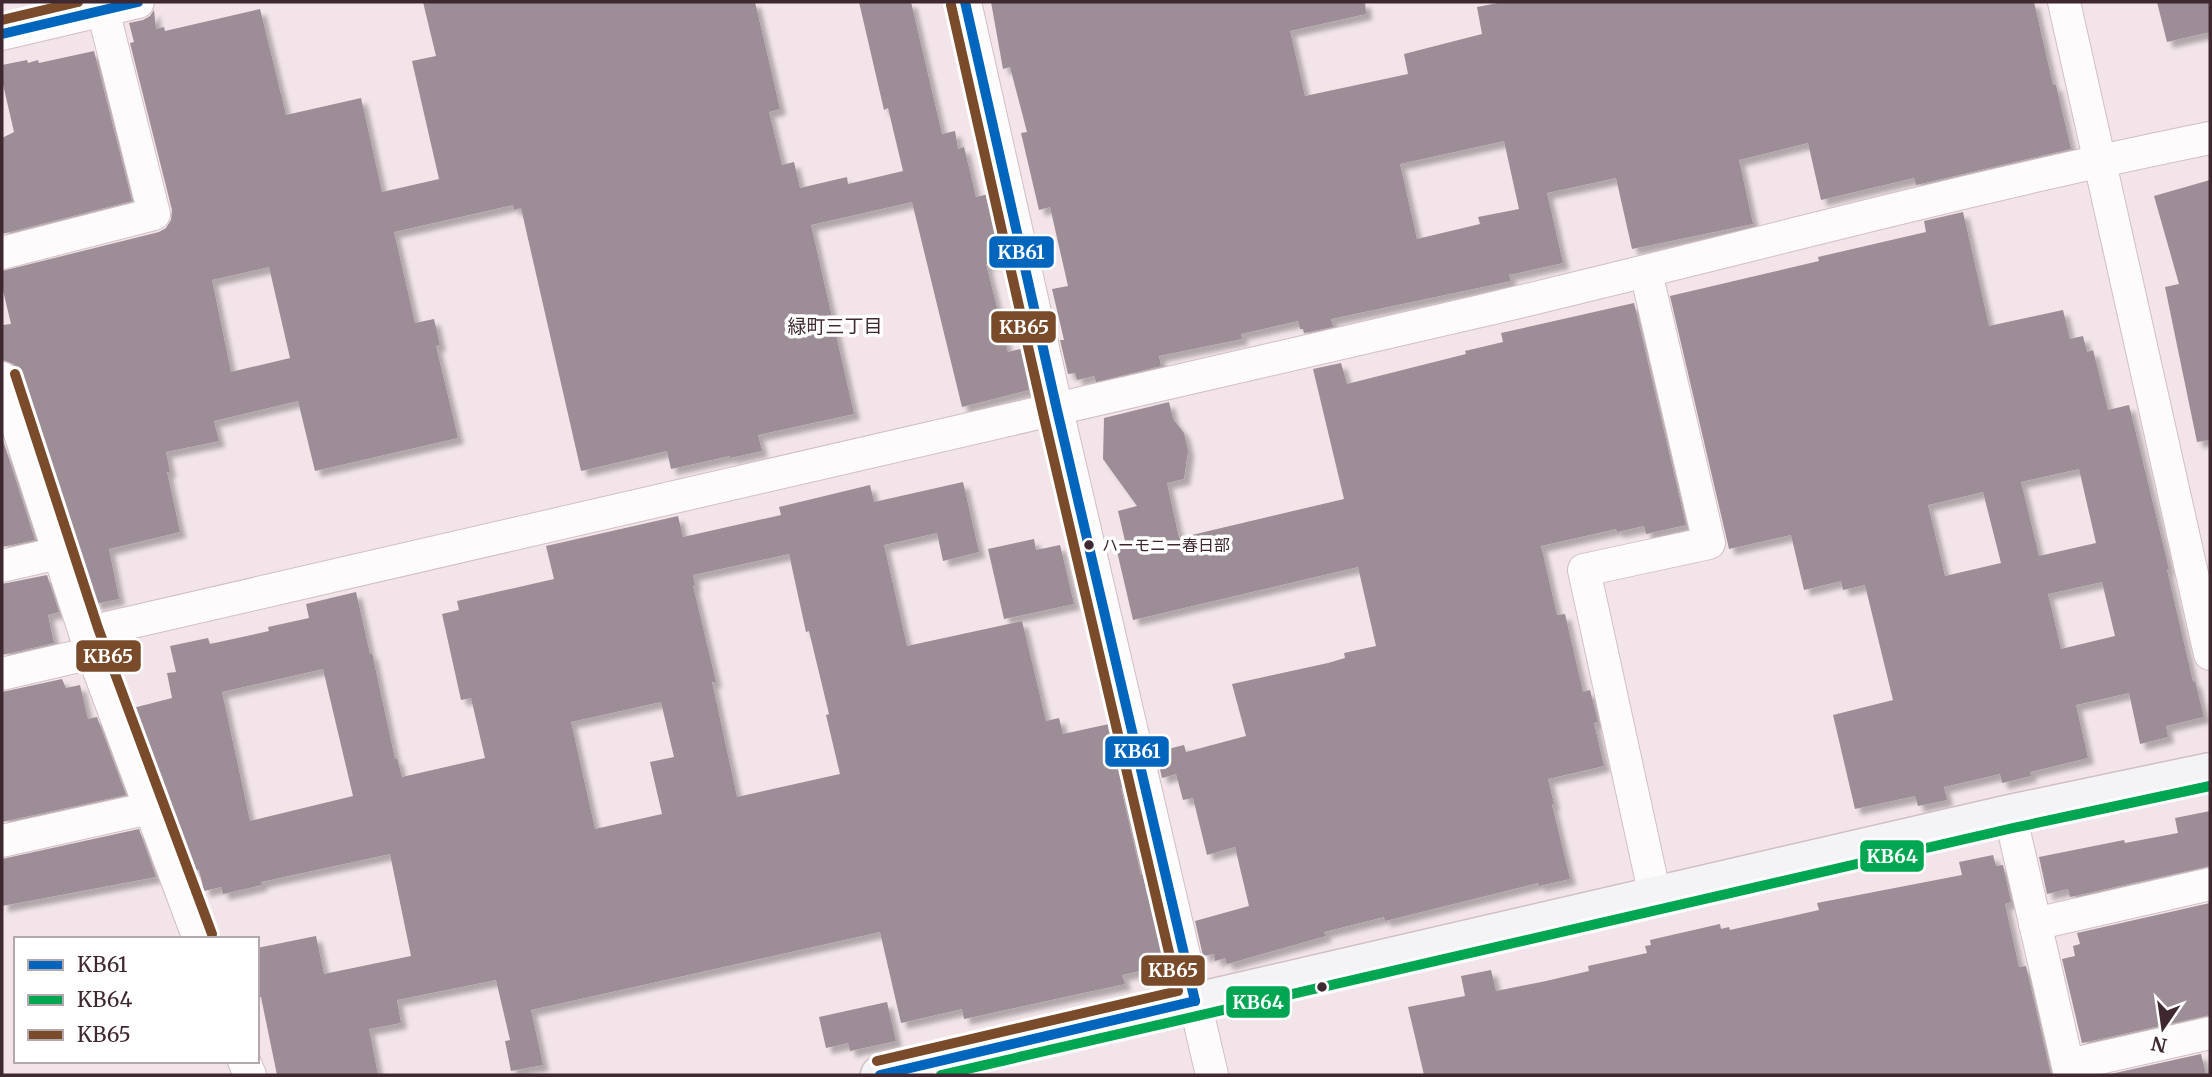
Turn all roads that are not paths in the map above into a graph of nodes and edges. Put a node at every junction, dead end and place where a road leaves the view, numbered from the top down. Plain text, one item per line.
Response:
1 (138, 2) edge
2 (965, 2) edge
3 (2064, 2) edge
4 (103, 10) junction
5 (2, 34) edge
6 (2210, 138) edge
7 (2098, 160) junction
8 (2, 253) edge
9 (1646, 272) junction
10 (2, 378) edge
11 (1058, 410) junction
12 (59, 553) junction
13 (2, 566) edge
14 (89, 643) junction
15 (2210, 654) edge
16 (2, 674) edge
17 (2210, 772) edge
18 (150, 808) junction
19 (2010, 814) junction
20 (2, 841) edge
21 (2210, 884) edge
22 (1654, 896) junction
23 (2035, 924) junction
24 (198, 937) edge
25 (1195, 1001) junction
26 (2210, 1033) edge
27 (2069, 1070) edge
28 (880, 1075) edge
29 (1212, 1075) edge

1 - 4 street
2 - 11 street
3 - 7 street
4 - 5 street
4 - 8 street
6 - 7 street
7 - 9 street
7 - 15 street
9 - 11 street
9 - 22 street
10 - 12 street
11 - 14 street
11 - 25 street
12 - 13 street
12 - 14 street
14 - 16 street
14 - 18 street
17 - 19 street
18 - 20 street
18 - 24 street
19 - 22 street
19 - 23 street
21 - 23 street
22 - 25 street
23 - 27 street
25 - 28 street
25 - 29 street
26 - 27 street

